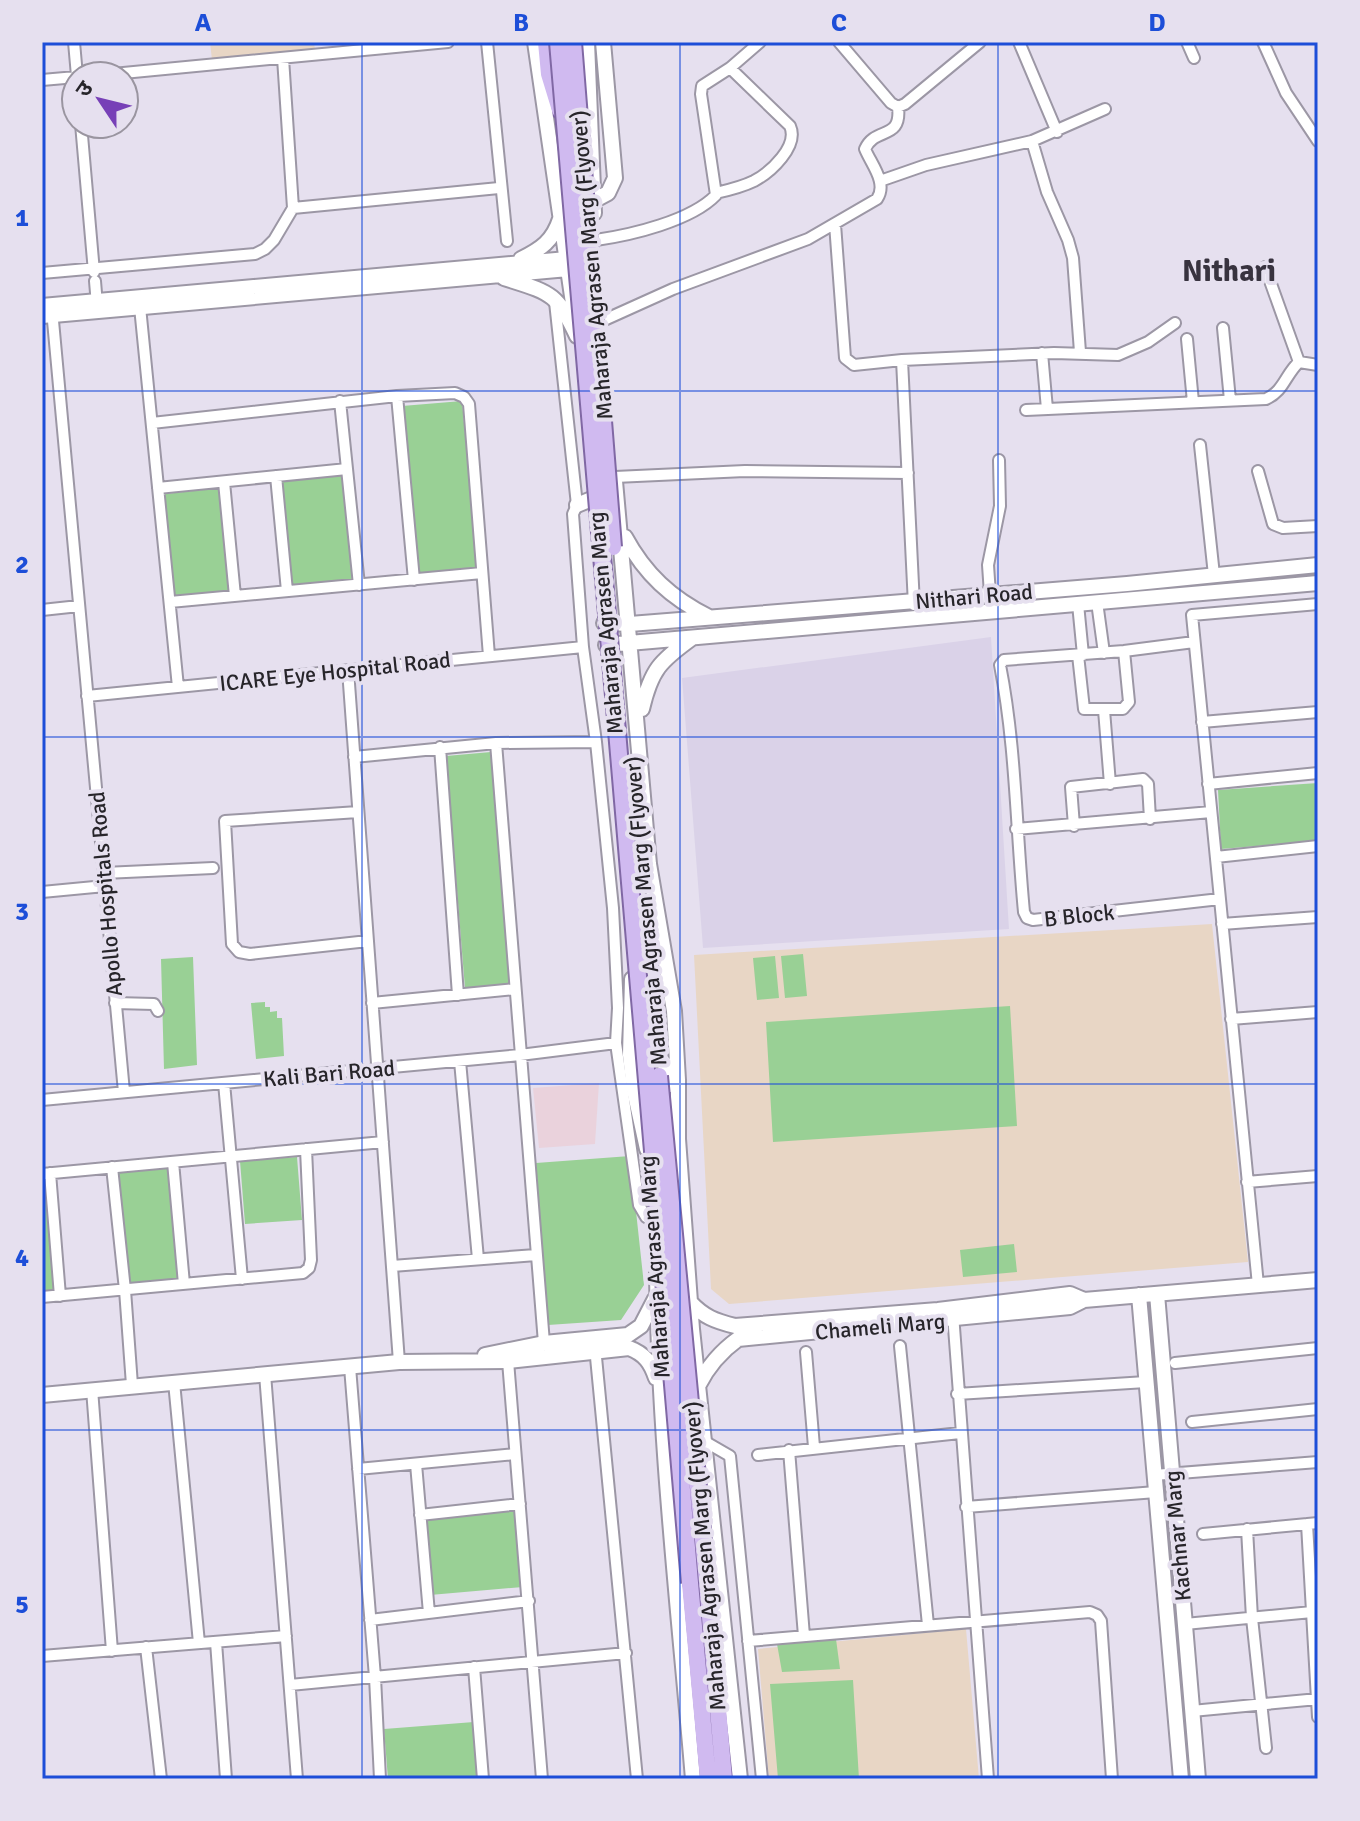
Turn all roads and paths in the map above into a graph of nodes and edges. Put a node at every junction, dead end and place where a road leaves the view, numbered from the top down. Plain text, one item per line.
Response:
1 (448, 42) edge
2 (487, 42) edge
3 (535, 42) edge
4 (546, 42) edge
5 (558, 42) edge
6 (573, 42) edge
7 (580, 42) edge
8 (587, 42) edge
9 (603, 42) edge
10 (760, 42) edge
11 (839, 42) edge
12 (980, 42) edge
13 (1019, 42) edge
14 (1187, 42) edge
15 (1263, 42) edge
16 (283, 58) junction
17 (1194, 58) dead end
18 (730, 68) junction
19 (140, 71) edge
20 (576, 75) junction
21 (898, 107) junction
22 (1105, 109) dead end
23 (1313, 124) edge
24 (566, 127) junction
25 (1057, 132) junction
26 (82, 140) edge
27 (1032, 141) junction
28 (1318, 141) edge
29 (880, 181) junction
30 (499, 188) junction
31 (716, 193) junction
32 (593, 201) junction
33 (293, 208) junction
34 (562, 215) junction
35 (835, 224) junction
36 (596, 240) junction
37 (507, 241) dead end
38 (510, 264) junction
39 (567, 264) junction
40 (1265, 267) dead end
41 (42, 273) edge
42 (94, 273) junction
43 (496, 275) junction
44 (555, 298) junction
45 (98, 306) junction
46 (140, 307) junction
47 (47, 311) edge
48 (602, 321) junction
49 (1175, 323) dead end
50 (1223, 328) dead end
51 (577, 336) junction
52 (1187, 339) dead end
53 (1080, 352) junction
54 (1042, 353) junction
55 (902, 360) junction
56 (1299, 362) junction
57 (1318, 365) edge
58 (397, 396) junction
59 (1230, 400) junction
60 (340, 401) junction
61 (1193, 402) junction
62 (1047, 409) junction
63 (1026, 410) dead end
64 (152, 423) junction
65 (1200, 445) dead end
66 (999, 460) dead end
67 (347, 469) junction
68 (1258, 471) dead end
69 (908, 473) junction
70 (276, 476) junction
71 (615, 477) junction
72 (224, 482) junction
73 (158, 488) junction
74 (594, 498) junction
75 (577, 505) junction
76 (1318, 526) edge
77 (621, 530) junction
78 (1318, 565) edge
79 (482, 573) junction
80 (1214, 575) junction
81 (414, 580) junction
82 (1318, 583) edge
83 (1127, 584) junction
84 (359, 585) junction
85 (287, 591) junction
86 (990, 594) junction
87 (235, 596) junction
88 (1129, 600) junction
89 (914, 601) junction
90 (170, 602) junction
91 (1097, 602) junction
92 (1078, 604) junction
93 (1318, 604) edge
94 (79, 606) junction
95 (42, 610) edge
96 (709, 617) junction
97 (915, 618) junction
98 (604, 623) junction
99 (630, 624) junction
100 (692, 638) junction
101 (1194, 642) junction
102 (631, 643) junction
103 (606, 645) junction
104 (583, 647) junction
105 (1124, 651) junction
106 (1104, 653) junction
107 (1081, 655) junction
108 (489, 656) junction
109 (348, 670) junction
110 (178, 687) junction
111 (87, 696) junction
112 (1104, 710) junction
113 (1318, 712) edge
114 (1202, 722) junction
115 (639, 725) junction
116 (596, 742) junction
117 (496, 743) junction
118 (440, 747) junction
119 (354, 757) junction
120 (1318, 773) edge
121 (1110, 784) junction
122 (1208, 784) junction
123 (358, 812) junction
124 (1211, 812) junction
125 (1150, 819) junction
126 (1074, 826) junction
127 (1016, 829) junction
128 (1318, 846) edge
129 (1216, 857) junction
130 (213, 868) dead end
131 (104, 873) junction
132 (105, 886) junction
133 (42, 892) edge
134 (1220, 899) junction
135 (1318, 917) edge
136 (1222, 924) junction
137 (368, 941) junction
138 (663, 948) junction
139 (632, 954) junction
140 (515, 989) junction
141 (458, 995) junction
142 (115, 1003) junction
143 (372, 1003) junction
144 (158, 1011) dead end
145 (1318, 1012) edge
146 (1231, 1019) junction
147 (616, 1043) junction
148 (520, 1055) junction
149 (460, 1061) junction
150 (377, 1069) junction
151 (224, 1083) junction
152 (124, 1092) junction
153 (42, 1100) edge
154 (642, 1124) junction
155 (678, 1139) junction
156 (383, 1142) junction
157 (306, 1149) junction
158 (231, 1156) junction
159 (173, 1162) junction
160 (112, 1167) junction
161 (46, 1174) edge
162 (1318, 1176) edge
163 (1247, 1182) junction
164 (656, 1223) junction
165 (536, 1255) junction
166 (478, 1259) junction
167 (392, 1266) junction
168 (242, 1279) junction
169 (1318, 1280) edge
170 (184, 1284) junction
171 (1258, 1285) junction
172 (125, 1290) junction
173 (1157, 1294) junction
174 (657, 1295) junction
175 (1139, 1295) junction
176 (60, 1296) junction
177 (42, 1297) edge
178 (690, 1302) junction
179 (953, 1314) junction
180 (544, 1343) junction
181 (595, 1344) junction
182 (900, 1346) dead end
183 (1318, 1348) edge
184 (806, 1352) dead end
185 (470, 1359) junction
186 (508, 1361) junction
187 (399, 1362) junction
188 (1175, 1363) dead end
189 (350, 1367) junction
190 (265, 1374) junction
191 (174, 1382) junction
192 (1146, 1382) junction
193 (132, 1385) junction
194 (697, 1386) junction
195 (92, 1389) junction
196 (662, 1393) junction
197 (957, 1394) junction
198 (42, 1395) edge
199 (1318, 1409) edge
200 (1192, 1422) dead end
201 (960, 1433) junction
202 (909, 1438) junction
203 (704, 1441) junction
204 (665, 1445) junction
205 (814, 1447) junction
206 (789, 1450) junction
207 (515, 1454) junction
208 (758, 1455) dead end
209 (1318, 1462) edge
210 (416, 1464) junction
211 (358, 1469) junction
212 (1172, 1474) junction
213 (1154, 1475) junction
214 (1156, 1492) junction
215 (520, 1504) junction
216 (966, 1507) junction
217 (420, 1515) junction
218 (1313, 1523) edge
219 (1247, 1529) junction
220 (1203, 1534) dead end
221 (1314, 1578) edge
222 (529, 1601) junction
223 (1312, 1612) junction
224 (429, 1613) junction
225 (1252, 1618) junction
226 (370, 1620) junction
227 (975, 1621) junction
228 (1185, 1624) junction
229 (928, 1625) junction
230 (286, 1636) junction
231 (804, 1636) junction
232 (748, 1641) junction
233 (216, 1642) junction
234 (199, 1643) junction
235 (146, 1647) junction
236 (112, 1651) junction
237 (626, 1653) junction
238 (42, 1656) edge
239 (534, 1661) junction
240 (474, 1667) junction
241 (375, 1677) junction
242 (290, 1685) junction
243 (1317, 1699) edge
244 (1260, 1704) junction
245 (1192, 1711) junction
246 (1318, 1717) edge
247 (1266, 1748) dead end
248 (161, 1779) edge
249 (226, 1779) edge
250 (297, 1779) edge
251 (380, 1779) edge
252 (483, 1779) edge
253 (542, 1779) edge
254 (637, 1779) edge
255 (693, 1779) edge
256 (708, 1779) edge
257 (724, 1779) edge
258 (740, 1779) edge
259 (762, 1779) edge
260 (988, 1779) edge
261 (1112, 1779) edge
262 (1181, 1779) edge
263 (1198, 1779) edge

1 - 16 street
2 - 30 street
3 - 34 street, Maharaja Agrasen Marg
4 - 24 main road, bridge
5 - 24 main road, Maharaja Agrasen Marg (Flyover), bridge
6 - 20 main road, Maharaja Agrasen Marg (Flyover), bridge
7 - 20 main road, bridge
8 - 32 street, Maharaja Agrasen Marg
9 - 32 street
10 - 18 street
11 - 21 street
12 - 21 street
13 - 25 street
14 - 17 street
15 - 23 street
16 - 19 street
16 - 33 street
18 - 31 street
18 - 31 street
20 - 257 main road, Maharaja Agrasen Marg (Flyover), bridge
21 - 29 street
22 - 25 street
23 - 28 street
24 - 256 main road, Maharaja Agrasen Marg (Flyover), bridge
25 - 27 street
26 - 42 street
27 - 29 street
27 - 53 street
29 - 35 street
30 - 33 street
30 - 37 street
31 - 36 street
32 - 36 street, Maharaja Agrasen Marg
33 - 42 street
34 - 38 street
34 - 39 street, Maharaja Agrasen Marg
35 - 48 street
35 - 55 street
36 - 48 street, Maharaja Agrasen Marg
38 - 39 street
38 - 45 street
39 - 43 street
39 - 51 street, Maharaja Agrasen Marg
40 - 56 street
41 - 42 street
42 - 45 street
43 - 44 street
43 - 46 street
44 - 51 street
44 - 75 street
45 - 46 street
45 - 47 street
46 - 64 street
47 - 94 street, Apollo Hospitals Road
48 - 71 street, Maharaja Agrasen Marg
49 - 53 street
50 - 59 street
51 - 74 street, Maharaja Agrasen Marg
52 - 61 street
53 - 54 street
54 - 55 street
54 - 62 street
55 - 69 street
56 - 57 street
56 - 59 street
58 - 60 street
58 - 79 street
58 - 81 street
59 - 61 street
60 - 64 street
60 - 67 street
61 - 62 street
62 - 63 street
64 - 73 street
65 - 80 street
66 - 86 street
67 - 70 street
67 - 84 street
68 - 76 street
69 - 71 street
69 - 89 street
70 - 72 street
70 - 85 street
71 - 77 street, Maharaja Agrasen Marg
72 - 73 street
72 - 87 street
73 - 90 street
74 - 75 street
74 - 98 street, Maharaja Agrasen Marg
75 - 104 street
77 - 96 street
77 - 99 street, Maharaja Agrasen Marg
78 - 80 street, Nithari Road
79 - 81 street
79 - 108 street
80 - 83 street, Nithari Road
81 - 84 street
82 - 88 street
83 - 86 street, Nithari Road
83 - 88 street
84 - 85 street
85 - 87 street
86 - 89 street, Nithari Road
87 - 90 street
88 - 91 street
89 - 96 street, Nithari Road
89 - 97 street
90 - 110 street
91 - 92 street
91 - 106 street
92 - 97 street
92 - 107 street
93 - 101 street
94 - 95 street
94 - 111 street, Apollo Hospitals Road
96 - 99 street, Nithari Road
97 - 100 street
98 - 99 street, Nithari Road
98 - 103 street, Maharaja Agrasen Marg
99 - 102 street, Maharaja Agrasen Marg
100 - 102 street
100 - 115 street
101 - 105 street, B Block
101 - 114 street
102 - 103 street
102 - 115 street, Maharaja Agrasen Marg
103 - 139 street, Maharaja Agrasen Marg
104 - 108 street, ICARE Eye Hospital Road
104 - 116 street
105 - 106 street, B Block
105 - 112 street
106 - 107 street, B Block
107 - 112 street
107 - 127 street, B Block
108 - 109 street, ICARE Eye Hospital Road
109 - 110 street, ICARE Eye Hospital Road
109 - 119 street
110 - 111 street, ICARE Eye Hospital Road
111 - 131 street, Apollo Hospitals Road
112 - 121 street
113 - 114 street
114 - 122 street
115 - 138 street, Maharaja Agrasen Marg
116 - 117 street
116 - 147 street
117 - 118 street
117 - 140 street
118 - 119 street
118 - 141 street
119 - 123 street
120 - 122 street
121 - 125 street
121 - 126 street
122 - 124 street
123 - 137 street
123 - 137 street
124 - 125 street
124 - 129 street
125 - 126 street
126 - 127 street
127 - 134 street, B Block
128 - 129 street
129 - 134 street
130 - 131 street
131 - 132 street, Apollo Hospitals Road
132 - 133 street
132 - 142 street, Apollo Hospitals Road
134 - 136 street
135 - 136 street
136 - 146 street
137 - 143 street
138 - 139 street
138 - 155 street, Maharaja Agrasen Marg
139 - 154 street, Maharaja Agrasen Marg
140 - 141 street
140 - 148 street
141 - 143 street
142 - 144 street
142 - 152 street, Apollo Hospitals Road
143 - 150 street
145 - 146 street
146 - 163 street
147 - 148 street, Kali Bari Road
147 - 164 street
148 - 149 street, Kali Bari Road
148 - 165 street
149 - 150 street, Kali Bari Road
149 - 166 street
150 - 151 street, Kali Bari Road
150 - 156 street
151 - 152 street, Kali Bari Road
151 - 158 street
152 - 153 street, Kali Bari Road
154 - 155 street
154 - 164 street, Maharaja Agrasen Marg
155 - 178 street, Maharaja Agrasen Marg
156 - 157 street
156 - 167 street
157 - 158 street
157 - 168 street
158 - 159 street
158 - 168 street
159 - 160 street
159 - 170 street
160 - 161 street
160 - 172 street
161 - 176 street
162 - 163 street
163 - 171 street
164 - 174 street, Maharaja Agrasen Marg
165 - 166 street
165 - 180 street
166 - 167 street
167 - 187 street
168 - 170 street
169 - 171 street, Chameli Marg
170 - 172 street
171 - 173 street, Chameli Marg
172 - 176 street
172 - 193 street
173 - 175 street, Chameli Marg
173 - 212 street, Kachnar Marg
174 - 181 street
174 - 196 street, Maharaja Agrasen Marg
175 - 179 street, Chameli Marg
175 - 192 street, Kachnar Marg
176 - 177 street
178 - 179 street, Chameli Marg
178 - 194 street, Maharaja Agrasen Marg
179 - 194 street, Chameli Marg
179 - 197 street
180 - 181 street
180 - 185 street
181 - 186 street
181 - 196 street
181 - 237 street
182 - 202 street
183 - 188 street
184 - 205 street
185 - 186 street
185 - 187 street
186 - 207 street
187 - 189 street
189 - 190 street
189 - 211 street
190 - 191 street
190 - 230 street
191 - 193 street
191 - 234 street
192 - 197 street
192 - 213 street, Kachnar Marg
193 - 195 street
194 - 203 street, Maharaja Agrasen Marg
195 - 198 street
195 - 236 street
196 - 204 street, Maharaja Agrasen Marg
197 - 201 street
199 - 200 street
201 - 202 street
201 - 216 street
202 - 205 street
202 - 229 street
203 - 204 street
203 - 232 street
203 - 258 street, Maharaja Agrasen Marg
204 - 255 street, Maharaja Agrasen Marg
205 - 206 street
206 - 208 street
206 - 231 street
207 - 210 street
207 - 215 street
209 - 212 street
210 - 211 street
210 - 217 street
211 - 226 street
212 - 213 street
212 - 228 street, Kachnar Marg
213 - 214 street, Kachnar Marg
214 - 216 street
214 - 262 street, Kachnar Marg
215 - 217 street
215 - 222 street
216 - 227 street
217 - 224 street
218 - 219 street
218 - 221 street
219 - 220 street
219 - 225 street
221 - 223 street
222 - 224 street
222 - 239 street
223 - 225 street
223 - 243 street
224 - 226 street
225 - 228 street
225 - 244 street
226 - 241 street
227 - 229 street
227 - 260 street
227 - 261 street
228 - 245 street, Kachnar Marg
229 - 231 street
230 - 233 street
230 - 242 street
231 - 232 street
232 - 259 street
233 - 234 street
233 - 249 street
234 - 235 street
235 - 236 street
235 - 248 street
236 - 238 street
237 - 239 street
237 - 254 street
239 - 240 street
239 - 253 street
240 - 241 street
240 - 252 street
241 - 242 street
241 - 251 street
242 - 250 street
243 - 244 street
243 - 246 street
244 - 245 street
244 - 247 street
245 - 263 street, Kachnar Marg

